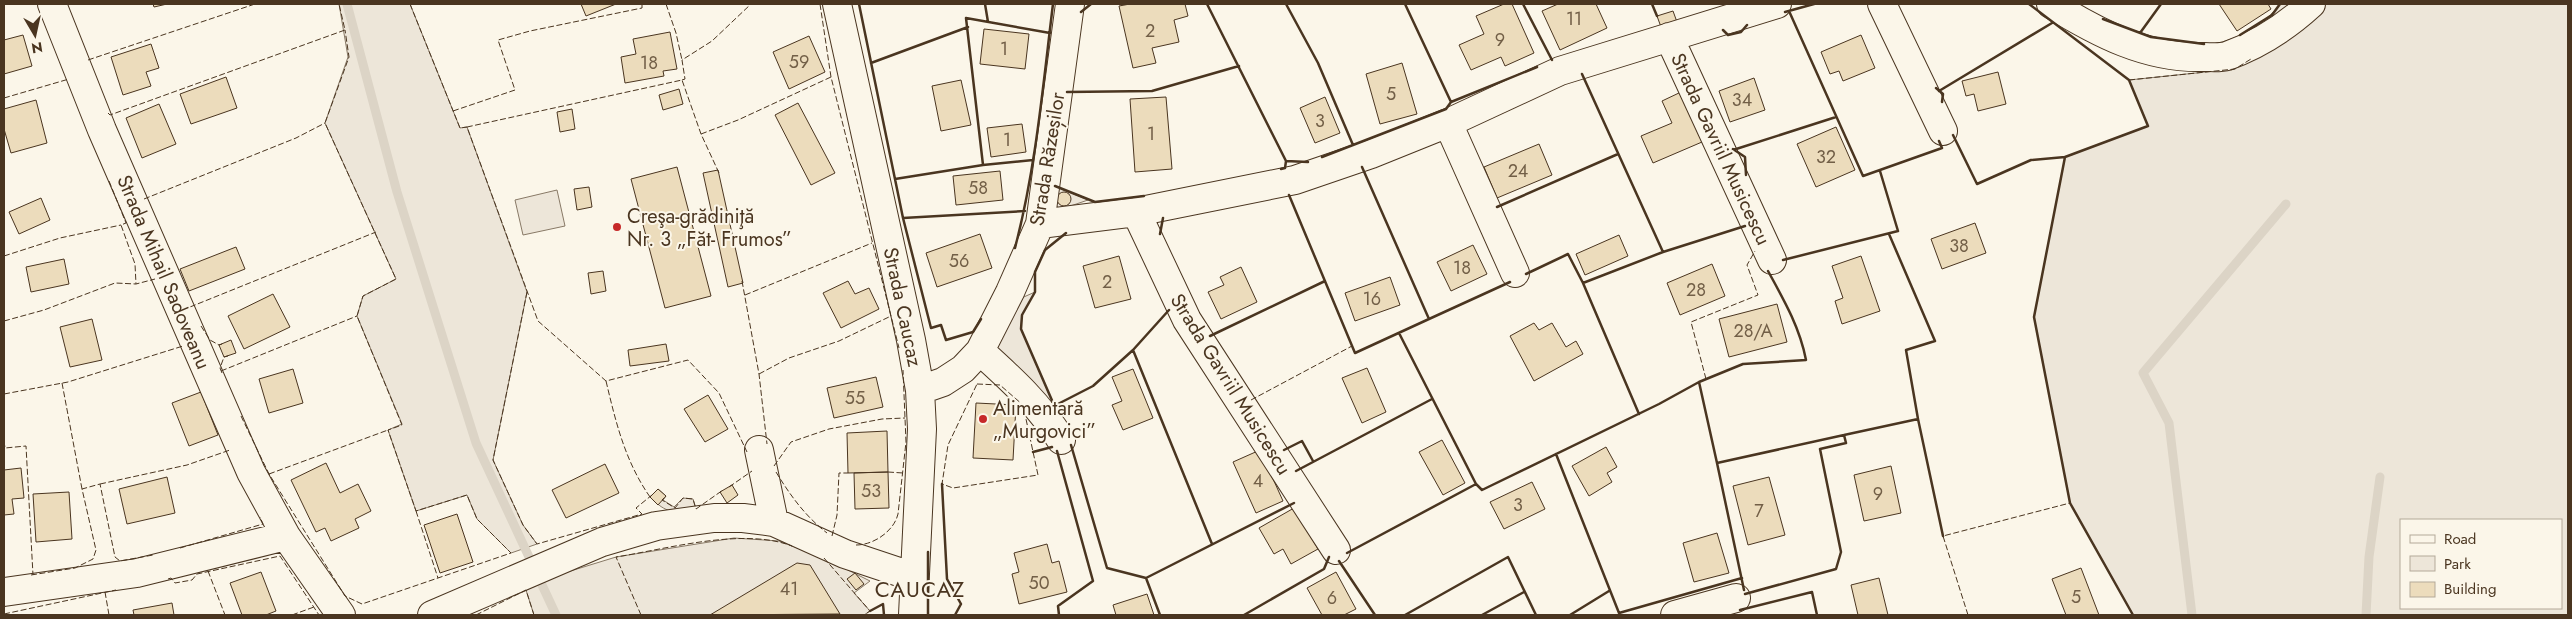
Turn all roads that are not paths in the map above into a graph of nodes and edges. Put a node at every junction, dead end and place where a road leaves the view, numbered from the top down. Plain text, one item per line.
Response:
1 (52, 4) edge
2 (837, 4) edge
3 (1070, 4) edge
4 (1777, 4) edge
5 (1882, 4) edge
6 (2051, 4) edge
7 (2311, 4) edge
8 (1669, 37) junction
9 (1448, 123) junction
10 (1943, 131) dead end
11 (1136, 212) junction
12 (1040, 224) junction
13 (1772, 260) dead end
14 (1515, 273) dead end
15 (980, 351) junction
16 (920, 390) junction
17 (1061, 440) dead end
18 (758, 450) dead end
19 (774, 522) junction
20 (286, 536) junction
21 (1336, 550) dead end
22 (914, 577) junction
23 (4, 592) edge
24 (1736, 598) dead end
25 (341, 615) edge
26 (432, 615) edge
27 (914, 615) edge
28 (1675, 615) edge

1 - 20 street, Strada Mihail Sadoveanu
2 - 16 street, Strada Caucaz
3 - 12 street, Strada Răzeșilor
4 - 8 street, Strada Gavriil Musicescu
5 - 10 street
6 - 7 street
8 - 9 street, Strada Gavriil Musicescu
8 - 13 street, Strada Gavriil Musicescu
9 - 11 street, Strada Gavriil Musicescu
9 - 14 street
11 - 12 street, Strada Gavriil Musicescu
11 - 21 street, Strada Gavriil Musicescu
12 - 15 street, Strada Răzeșilor
15 - 16 street, Strada Răzeșilor
15 - 17 street
16 - 22 street, Strada Caucaz
18 - 19 street
19 - 22 street
19 - 26 street
20 - 23 street
20 - 25 street, Strada Mihail Sadoveanu
22 - 27 street, Strada Caucaz
24 - 28 street

